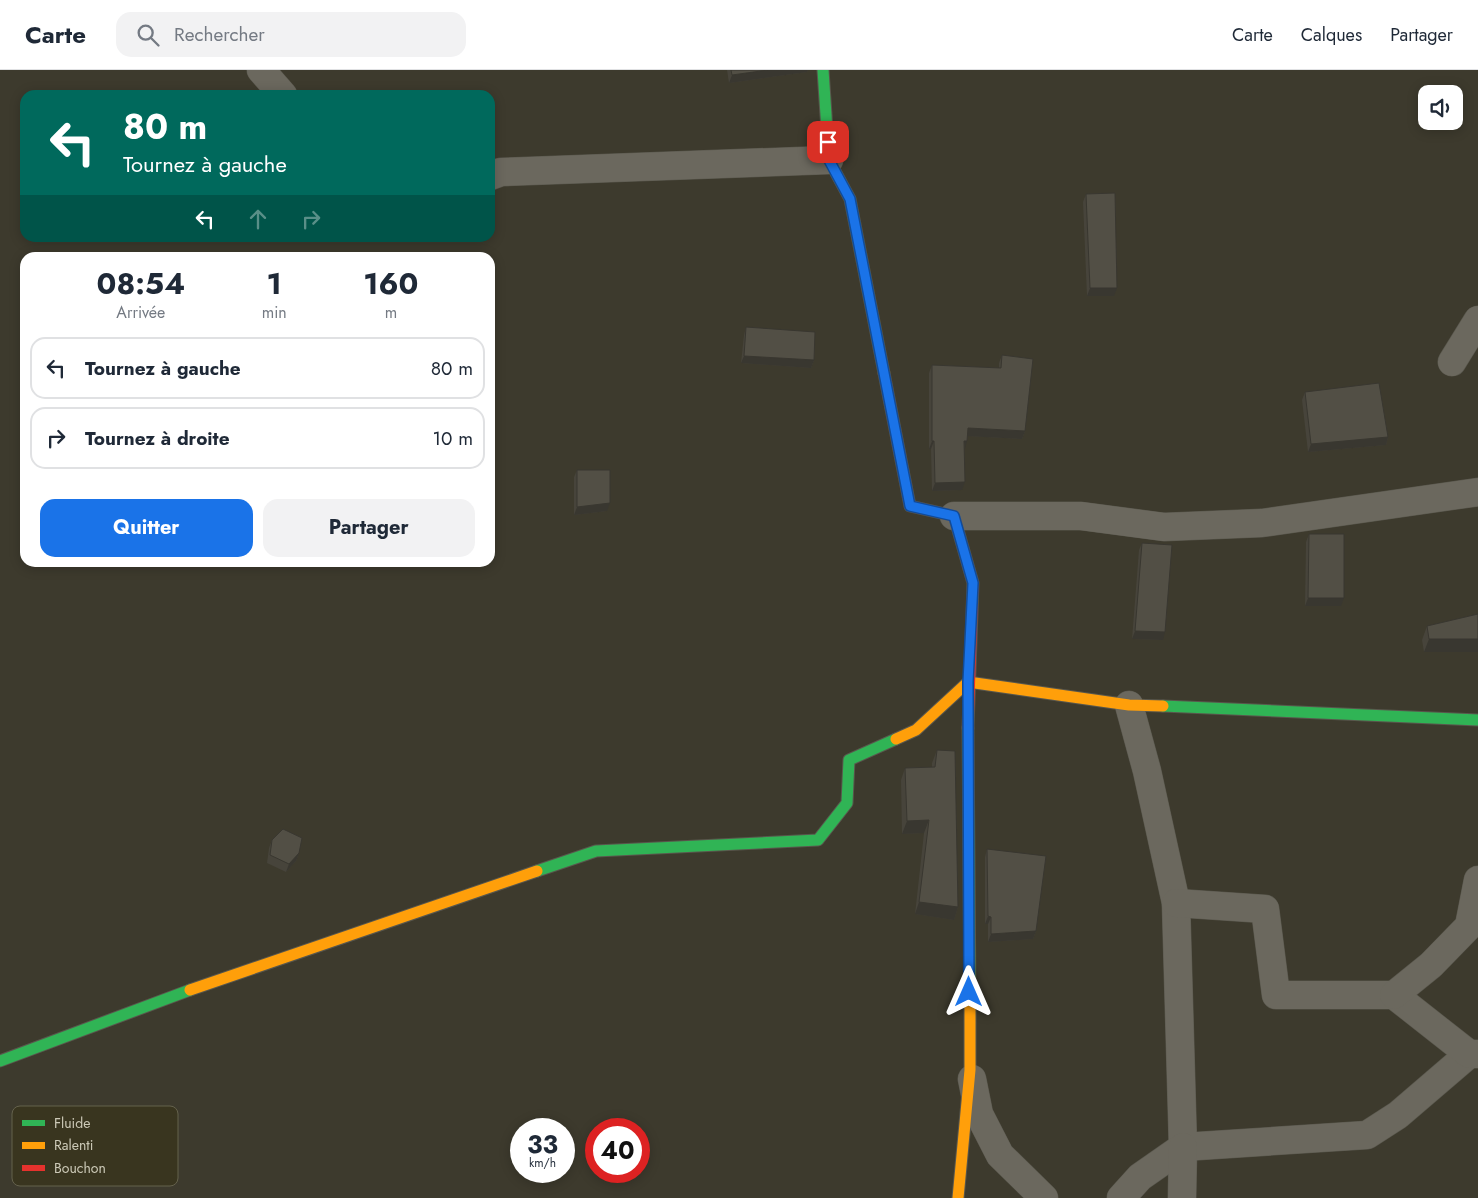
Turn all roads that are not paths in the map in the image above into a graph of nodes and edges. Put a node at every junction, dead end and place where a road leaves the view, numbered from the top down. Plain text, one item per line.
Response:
1 (261, 70) edge
2 (823, 70) edge
3 (279, 90) edge
4 (829, 160) junction
5 (495, 174) edge
6 (1478, 320) edge
7 (1452, 362) dead end
8 (1478, 492) edge
9 (954, 516) junction
10 (968, 682) junction
11 (1129, 705) junction
12 (1478, 720) edge
13 (1478, 880) edge
14 (1176, 903) junction
15 (1394, 994) junction
16 (1474, 1054) edge
17 (0, 1060) edge
18 (970, 1070) junction
19 (1183, 1147) junction
20 (958, 1198) edge
21 (1044, 1198) edge
22 (1121, 1198) edge
23 (1182, 1198) edge

1 - 3 street
2 - 4 street
4 - 5 street
4 - 9 street
6 - 7 street
8 - 9 street
9 - 10 street
10 - 11 street
10 - 17 street
10 - 18 street
11 - 12 street
11 - 14 street
13 - 15 street
14 - 15 street
14 - 19 street
15 - 16 street
16 - 19 street
18 - 20 street
18 - 21 street
19 - 22 street
19 - 23 street

